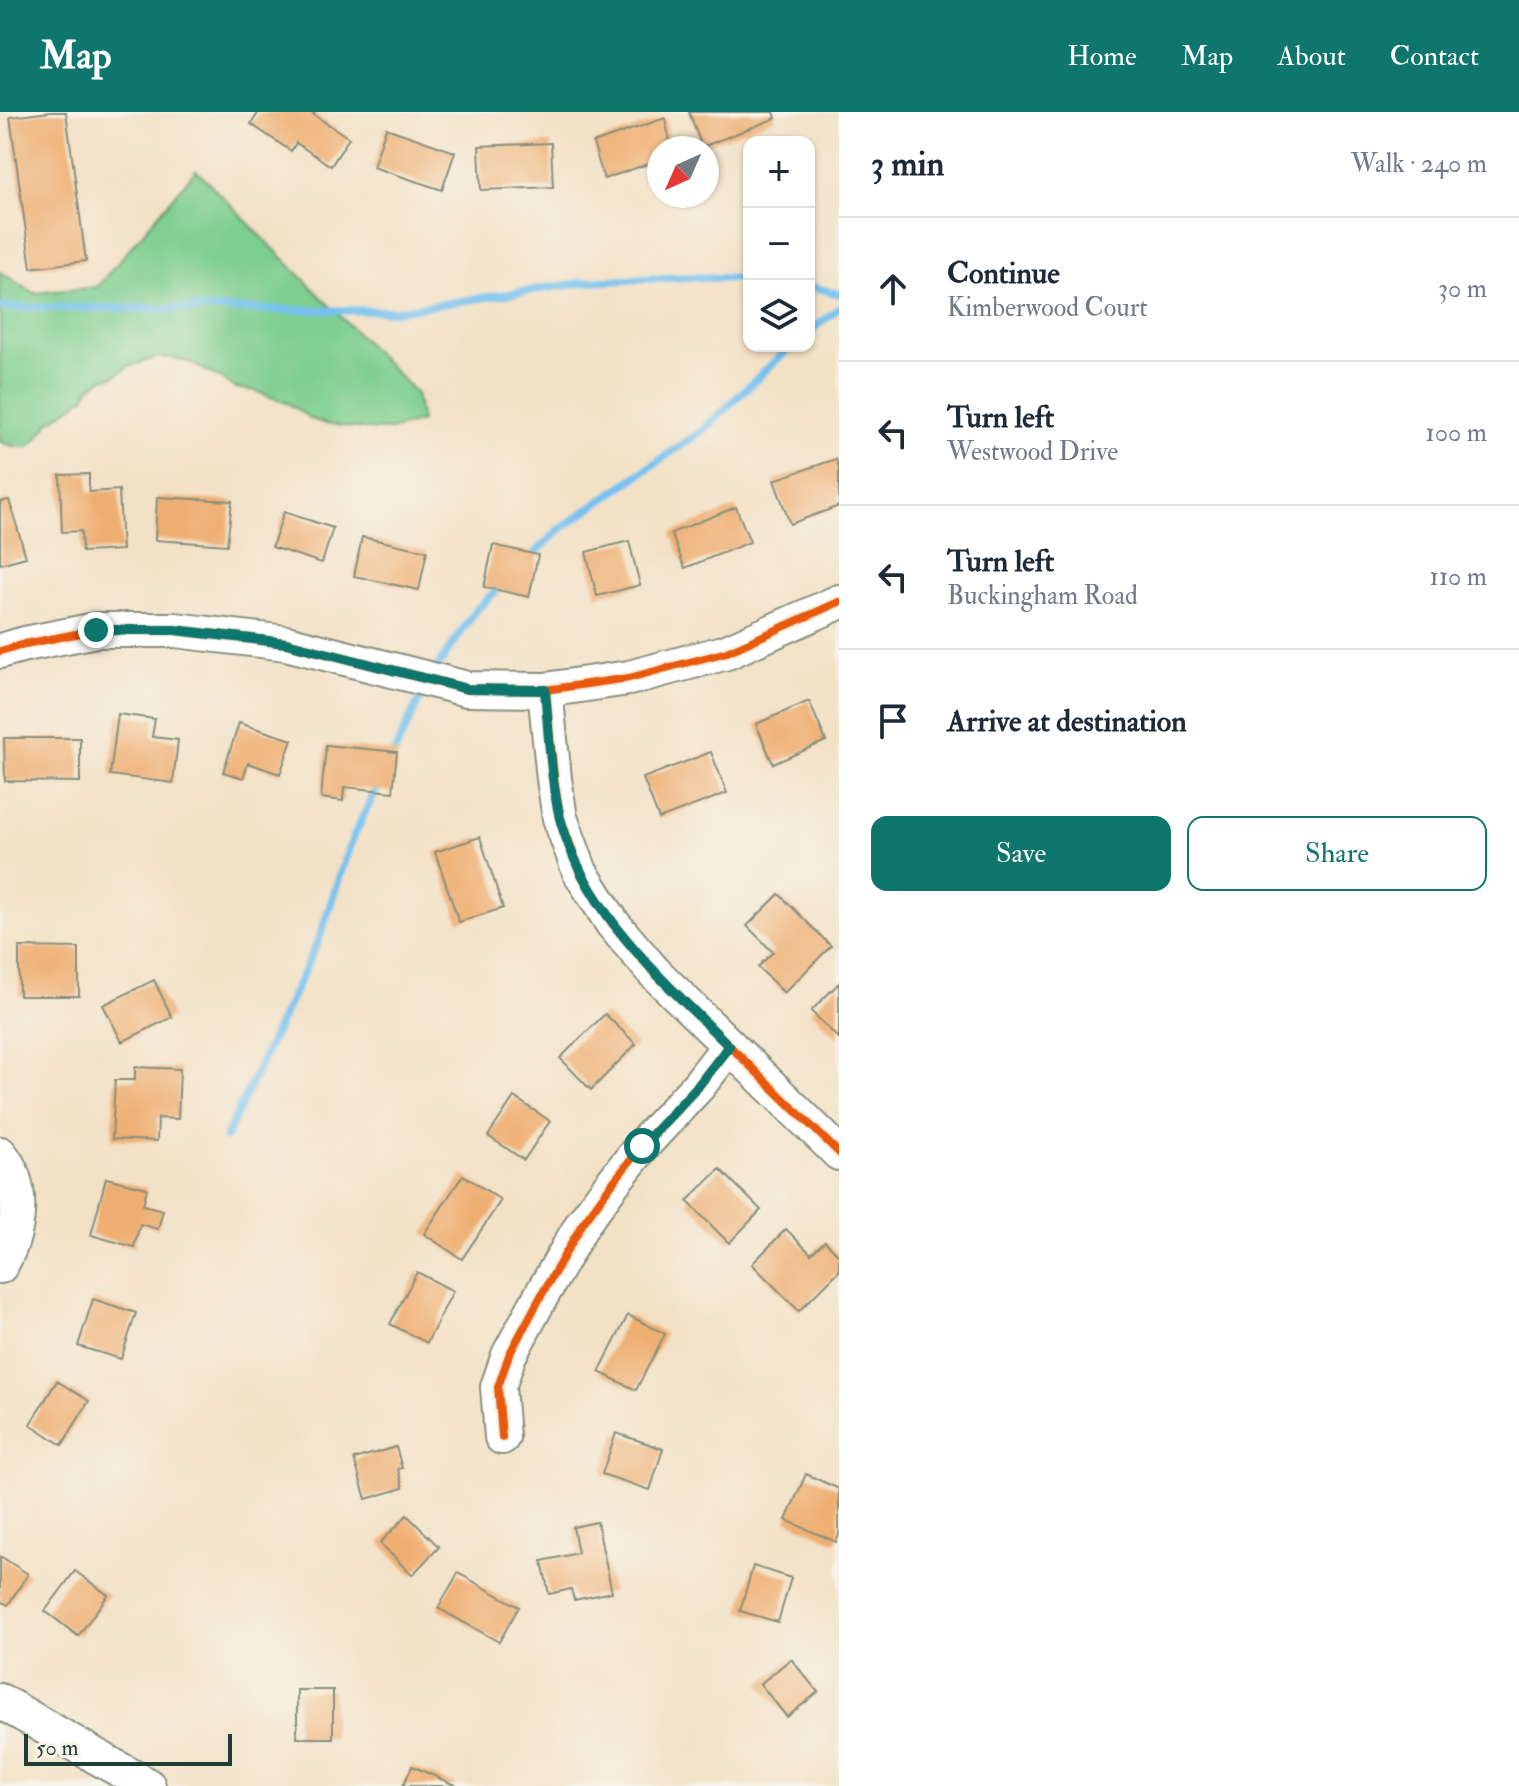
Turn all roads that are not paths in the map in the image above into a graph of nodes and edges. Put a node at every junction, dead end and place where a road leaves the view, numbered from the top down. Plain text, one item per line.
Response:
1 (839, 602) edge
2 (0, 651) edge
3 (545, 690) junction
4 (729, 1046) junction
5 (839, 1153) edge
6 (0, 1154) edge
7 (0, 1266) edge
8 (502, 1437) dead end
9 (0, 1701) edge
10 (148, 1786) edge

1 - 3 street
2 - 3 street
3 - 4 street
4 - 5 street
4 - 8 street
6 - 7 street
9 - 10 street

